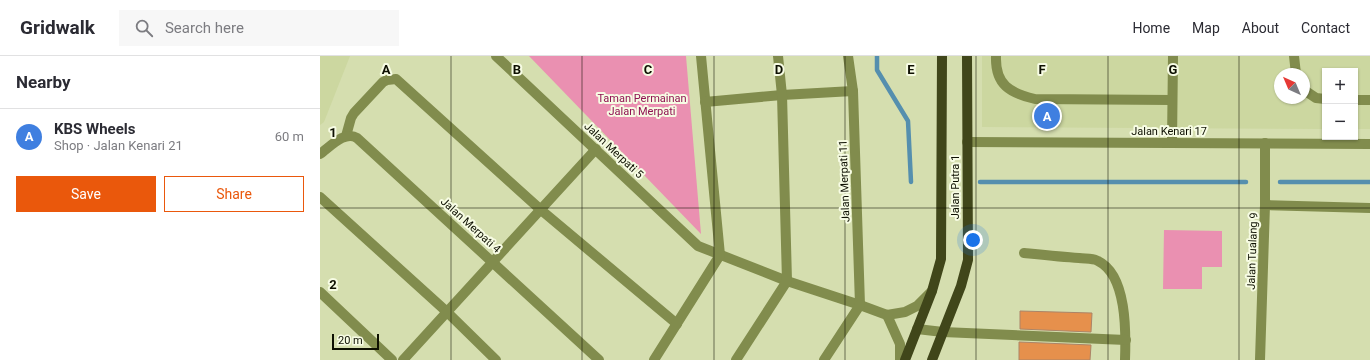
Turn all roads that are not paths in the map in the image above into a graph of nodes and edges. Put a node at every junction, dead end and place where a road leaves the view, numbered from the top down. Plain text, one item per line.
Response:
1 (496, 56) edge
2 (701, 56) edge
3 (778, 56) edge
4 (848, 56) edge
5 (942, 56) edge
6 (967, 56) edge
7 (996, 56) edge
8 (1173, 56) edge
9 (1294, 56) edge
10 (1295, 68) edge
11 (853, 91) junction
12 (1310, 94) edge
13 (782, 95) junction
14 (1322, 99) edge
15 (1172, 100) junction
16 (1358, 100) edge
17 (1370, 100) edge
18 (705, 102) junction
19 (346, 136) junction
20 (1354, 140) edge
21 (967, 142) junction
22 (1172, 143) junction
23 (1265, 143) junction
24 (1370, 144) edge
25 (596, 149) junction
26 (320, 154) edge
27 (320, 197) edge
28 (1265, 205) junction
29 (1370, 208) edge
30 (541, 210) junction
31 (1024, 253) dead end
32 (720, 255) junction
33 (493, 262) junction
34 (787, 281) junction
35 (932, 291) junction
36 (320, 292) edge
37 (860, 305) junction
38 (447, 312) junction
39 (887, 315) junction
40 (677, 324) junction
41 (917, 329) junction
42 (943, 332) junction
43 (1126, 340) junction
44 (392, 360) edge
45 (404, 360) edge
46 (496, 360) edge
47 (599, 360) edge
48 (654, 360) edge
49 (736, 360) edge
50 (824, 360) edge
51 (900, 360) edge
52 (905, 360) edge
53 (932, 360) edge
54 (1125, 360) edge
55 (1260, 360) edge

1 - 25 street, Jalan Merpati 5
2 - 18 street
3 - 13 street
4 - 11 street, Jalan Merpati 11
5 - 35 main road, Jalan Putra 1
6 - 21 main road, Jalan Putra 1
7 - 15 street
8 - 15 street
9 - 10 street
11 - 13 street
11 - 37 street, Jalan Merpati 11
12 - 14 street
13 - 18 street
13 - 34 street
15 - 22 street
16 - 17 street
18 - 32 street
19 - 26 street
19 - 30 street
19 - 33 street, Jalan Merpati 4
20 - 23 street, Jalan Kenari 17
20 - 24 street, Jalan Kenari 17
21 - 22 street, Jalan Kenari 17
21 - 42 main road, Jalan Putra 1
22 - 23 street, Jalan Kenari 17
23 - 28 street, Jalan Tualang 9
25 - 30 street
25 - 32 street, Jalan Merpati 5
27 - 38 street
28 - 29 street
28 - 55 street, Jalan Tualang 9
30 - 33 street
30 - 40 street
31 - 43 street
32 - 34 street, Jalan Merpati 5
32 - 40 street
33 - 38 street
33 - 47 street, Jalan Merpati 4
34 - 37 street, Jalan Merpati 5
34 - 49 street
35 - 39 street
35 - 41 main road, Jalan Putra 1
36 - 44 street
37 - 39 street, Jalan Merpati 5
37 - 50 street
38 - 45 street
38 - 46 street
39 - 51 street
40 - 48 street
41 - 42 street
41 - 52 main road, Jalan Putra 1
42 - 43 street
42 - 53 main road, Jalan Putra 1
43 - 54 street

